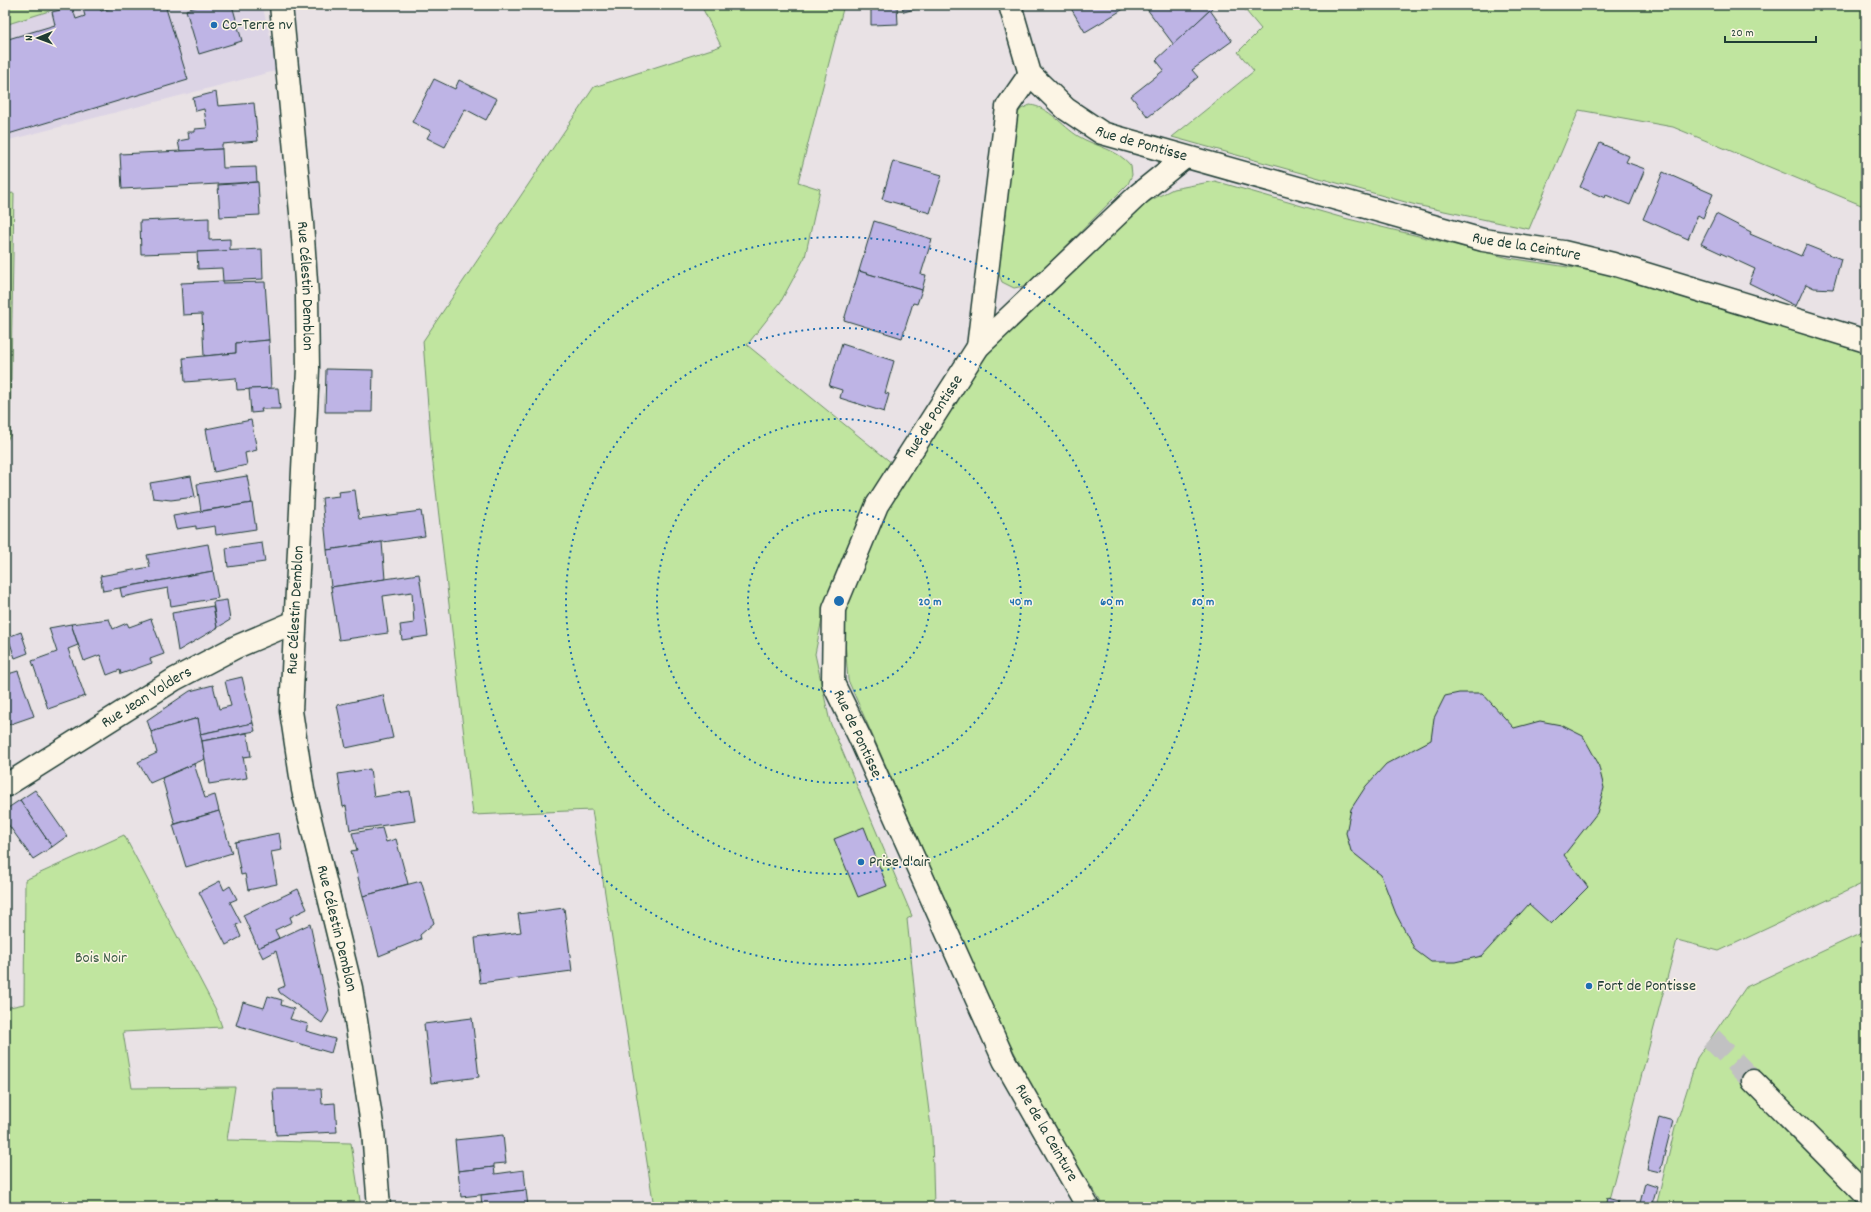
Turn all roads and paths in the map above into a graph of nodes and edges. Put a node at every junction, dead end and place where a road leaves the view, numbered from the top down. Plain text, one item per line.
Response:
1 (281, 5) edge
2 (1010, 5) edge
3 (1030, 74) junction
4 (1185, 157) junction
5 (1866, 341) edge
6 (978, 348) junction
7 (295, 622) junction
8 (5, 786) edge
9 (1004, 1060) joint
10 (1753, 1081) tunnel mouth
11 (1866, 1194) edge
12 (379, 1207) edge
13 (1088, 1207) edge

1 - 7 street, Rue Célestin Demblon
2 - 3 street, Rue de Pontisse
3 - 4 street, Rue de Pontisse
3 - 6 street, Rue de Pontisse
4 - 5 street, Rue de la Ceinture
4 - 6 street, Rue de Pontisse
6 - 9 street, Rue de Pontisse
7 - 8 street, Rue Jean Volders
7 - 12 street, Rue Célestin Demblon
9 - 13 street, Rue de la Ceinture
10 - 11 street

